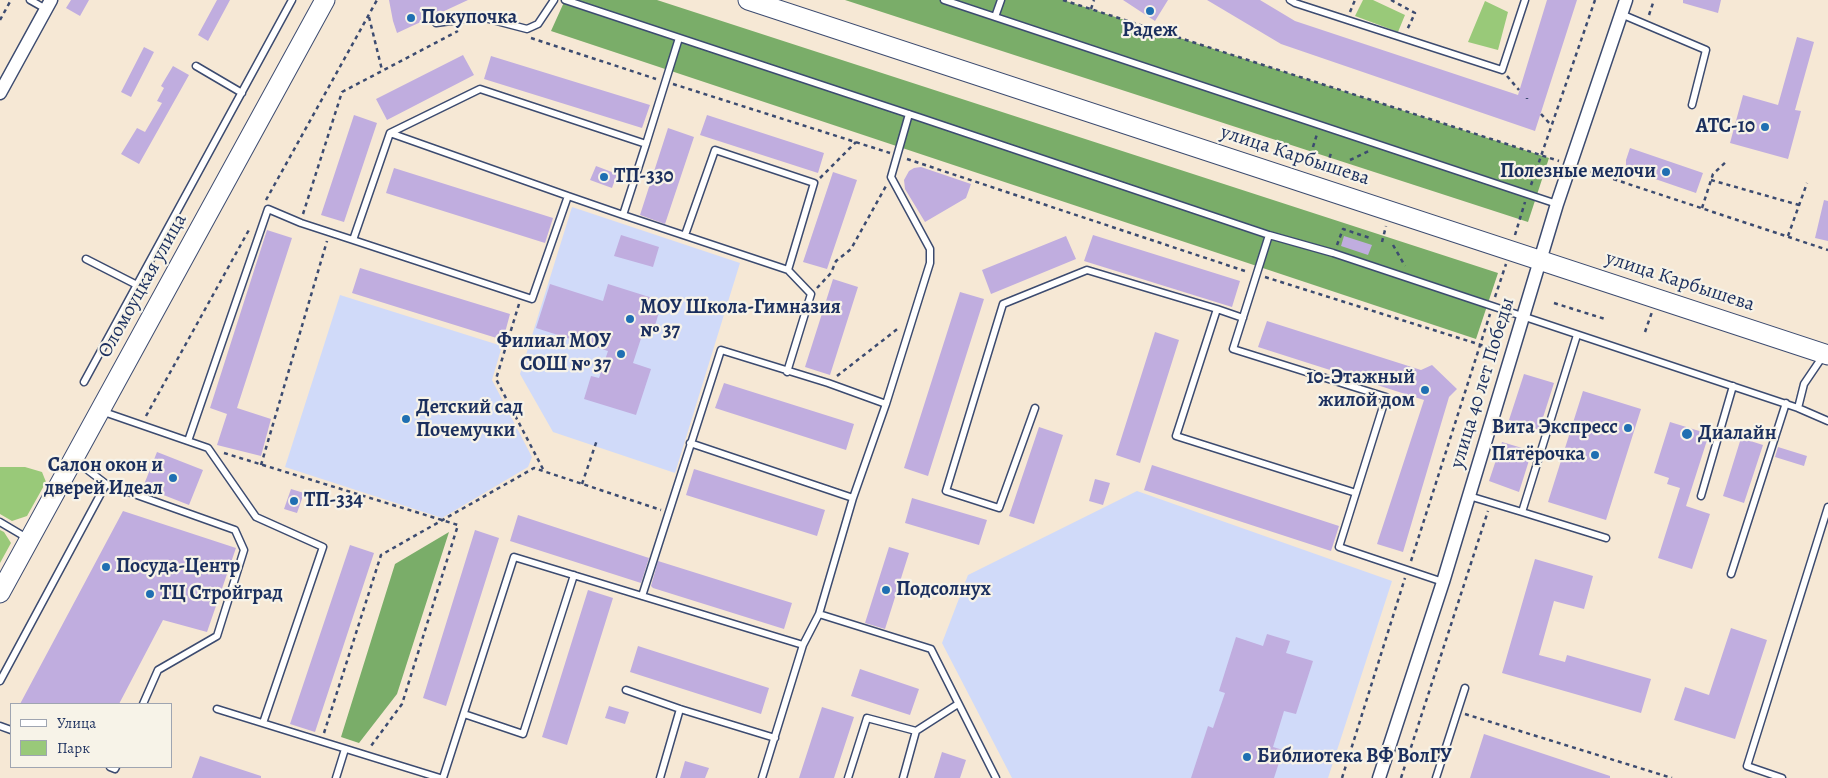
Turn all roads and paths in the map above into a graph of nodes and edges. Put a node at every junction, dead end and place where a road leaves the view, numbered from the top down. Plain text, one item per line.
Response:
1 (11, 0) edge
2 (30, 0) edge
3 (292, 0) edge
4 (325, 0) edge
5 (377, 0) edge
6 (554, 0) edge
7 (565, 0) edge
8 (748, 0) edge
9 (944, 0) edge
10 (1001, 0) edge
11 (1063, 0) edge
12 (1094, 0) edge
13 (1290, 0) edge
14 (1392, 0) edge
15 (1525, 0) edge
16 (1596, 0) edge
17 (1626, 0) edge
18 (1654, 0) edge
19 (49, 4) edge
20 (1091, 9) junction
21 (1621, 14) junction
22 (995, 17) junction
23 (0, 20) edge
24 (436, 23) dead end
25 (1646, 24) junction
26 (460, 30) dead end
27 (524, 36) dead end
28 (679, 38) junction
29 (1404, 38) junction
30 (196, 66) dead end
31 (382, 70) junction
32 (1502, 70) junction
33 (665, 82) junction
34 (1519, 90) dead end
35 (242, 93) junction
36 (0, 94) edge
37 (1692, 106) dead end
38 (909, 114) junction
39 (1541, 114) dead end
40 (1320, 125) junction
41 (1551, 125) junction
42 (390, 133) junction
43 (856, 142) junction
44 (646, 144) junction
45 (1381, 145) junction
46 (1313, 147) dead end
47 (1331, 153) dead end
48 (897, 156) junction
49 (1542, 156) junction
50 (1350, 160) dead end
51 (1727, 161) dead end
52 (1571, 165) junction
53 (891, 177) junction
54 (1711, 180) junction
55 (814, 183) junction
56 (1806, 183) dead end
57 (1320, 188) junction
58 (1528, 194) junction
59 (568, 196) junction
60 (1557, 204) junction
61 (1799, 205) junction
62 (1702, 208) junction
63 (623, 215) junction
64 (300, 223) junction
65 (329, 232) junction
66 (685, 235) junction
67 (1269, 235) junction
68 (1788, 236) junction
69 (1370, 238) dead end
70 (353, 240) junction
71 (1394, 245) dead end
72 (1510, 250) junction
73 (1828, 250) edge
74 (1333, 253) junction
75 (86, 259) dead end
76 (1541, 260) junction
77 (788, 270) junction
78 (1257, 275) junction
79 (1412, 280) junction
80 (137, 285) junction
81 (811, 294) junction
82 (521, 296) junction
83 (1656, 299) junction
84 (1554, 303) dead end
85 (1492, 306) junction
86 (1217, 309) junction
87 (914, 317) junction
88 (1523, 317) junction
89 (1243, 318) junction
90 (1605, 319) dead end
91 (1644, 332) dead end
92 (1577, 335) junction
93 (1480, 345) junction
94 (1494, 349) dead end
95 (1827, 351) edge
96 (787, 372) junction
97 (84, 382) dead end
98 (828, 383) junction
99 (1733, 386) junction
100 (1786, 403) junction
101 (886, 404) junction
102 (1035, 408) dead end
103 (1798, 408) junction
104 (100, 411) junction
105 (1828, 421) edge
106 (597, 440) dead end
107 (188, 441) junction
108 (690, 443) junction
109 (208, 448) junction
110 (74, 459) junction
111 (261, 465) junction
112 (544, 471) junction
113 (106, 484) junction
114 (582, 484) junction
115 (1356, 493) junction
116 (1469, 496) junction
117 (1701, 496) dead end
118 (853, 498) junction
119 (1491, 503) junction
120 (1828, 507) edge
121 (668, 512) junction
122 (1522, 512) junction
123 (441, 521) junction
124 (0, 522) edge
125 (1606, 538) dead end
126 (30, 540) junction
127 (1408, 570) junction
128 (574, 574) junction
129 (1731, 574) dead end
130 (1444, 582) junction
131 (0, 593) edge
132 (642, 596) junction
133 (819, 614) junction
134 (803, 645) junction
135 (0, 681) edge
136 (1465, 688) dead end
137 (626, 690) dead end
138 (143, 703) edge
139 (958, 704) junction
140 (680, 708) junction
141 (218, 709) dead end
142 (1457, 712) junction
143 (464, 714) junction
144 (264, 723) junction
145 (916, 731) junction
146 (775, 738) junction
147 (321, 742) junction
148 (345, 749) junction
149 (365, 755) junction
150 (336, 778) edge
151 (442, 778) edge
152 (660, 778) edge
153 (762, 778) edge
154 (848, 778) edge
155 (903, 778) edge
156 (996, 778) edge
157 (1342, 778) edge
158 (1379, 778) edge
159 (1401, 778) edge
160 (1436, 778) edge
161 (1672, 778) edge
162 (1782, 778) edge

1 - 23 path
2 - 19 lane
3 - 35 lane
4 - 104 street, Оломоуцкая улица
5 - 31 path
6 - 24 lane
7 - 28 lane
8 - 57 street, улица Карбышева
9 - 22 lane
10 - 22 lane
11 - 20 path
12 - 20 path
13 - 29 lane
14 - 29 path
15 - 32 lane
16 - 41 path
17 - 21 street, улица 40 лет Победы
18 - 25 path
19 - 36 street
20 - 49 path
21 - 25 lane
21 - 52 street, улица 40 лет Победы
22 - 40 lane
25 - 37 lane
26 - 31 path
27 - 33 path
28 - 33 lane
28 - 38 lane
29 - 32 lane
30 - 35 lane
31 - 64 path
32 - 34 path
33 - 43 path
33 - 44 lane
35 - 80 lane
38 - 48 lane
38 - 67 lane
39 - 41 path
40 - 45 lane
40 - 46 path
41 - 49 path
42 - 44 lane
42 - 59 lane
42 - 70 lane
43 - 48 path
43 - 55 path
44 - 63 lane
45 - 50 path
45 - 58 lane
47 - 57 path
48 - 53 lane
48 - 78 path
49 - 52 path
49 - 58 path
51 - 54 path
52 - 60 street, улица 40 лет Победы
52 - 62 path
53 - 81 path
53 - 87 lane
54 - 61 path
54 - 62 path
55 - 66 lane
55 - 77 lane
56 - 61 path
57 - 72 street, улица Карбышева
58 - 60 lane
58 - 72 path
59 - 63 lane
59 - 82 lane
60 - 76 street, улица 40 лет Победы
61 - 68 path
62 - 68 path
63 - 66 lane
64 - 65 lane
64 - 107 lane
65 - 70 lane
65 - 111 path
66 - 77 lane
67 - 74 lane
67 - 78 lane
68 - 73 path
69 - 74 path
70 - 82 lane
71 - 79 path
72 - 76 street, улица Карбышева
72 - 85 path
74 - 79 lane
75 - 80 lane
76 - 83 street, улица Карбышева
76 - 88 street, улица 40 лет Победы
77 - 81 lane
78 - 89 lane
78 - 93 path
79 - 85 lane
80 - 97 lane
81 - 96 lane
82 - 112 path
83 - 91 path
83 - 95 street, улица Карбышева
84 - 90 path
85 - 88 lane
85 - 93 path
86 - 89 lane
86 - 102 lane
86 - 115 lane
87 - 98 path
87 - 101 lane
88 - 92 lane
88 - 116 street, улица 40 лет Победы
89 - 115 lane
92 - 99 lane
92 - 122 lane
93 - 94 path
93 - 127 path
95 - 103 lane
96 - 98 lane
96 - 108 lane
98 - 101 lane
99 - 100 lane
99 - 117 lane
100 - 103 lane
100 - 129 lane
101 - 118 lane
103 - 105 lane
104 - 107 lane
104 - 110 street, Оломоуцкая улица
106 - 114 path
107 - 109 lane
108 - 118 lane
108 - 121 lane
109 - 111 path
109 - 144 lane
110 - 113 lane
110 - 126 street, Оломоуцкая улица
111 - 123 path
112 - 114 path
112 - 123 path
113 - 135 lane
113 - 138 lane
114 - 121 path
115 - 127 lane
116 - 119 lane
116 - 130 street, улица 40 лет Победы
118 - 133 lane
119 - 122 lane
119 - 159 path
120 - 162 lane
121 - 132 lane
122 - 125 lane
123 - 147 path
123 - 149 path
124 - 126 lane
126 - 131 street, Оломоуцкая улица
127 - 130 lane
127 - 157 path
128 - 132 lane
128 - 143 lane
128 - 143 lane
130 - 158 street, улица 40 лет Победы
132 - 134 lane
133 - 134 lane
133 - 139 lane
134 - 146 lane
136 - 142 lane
137 - 140 lane
139 - 145 lane
139 - 156 lane
140 - 146 lane
140 - 152 lane
141 - 144 lane
142 - 160 lane
142 - 161 path
143 - 151 lane
144 - 147 lane
145 - 154 lane
145 - 155 lane
146 - 153 lane
147 - 148 lane
148 - 149 lane
148 - 150 lane
149 - 151 lane

